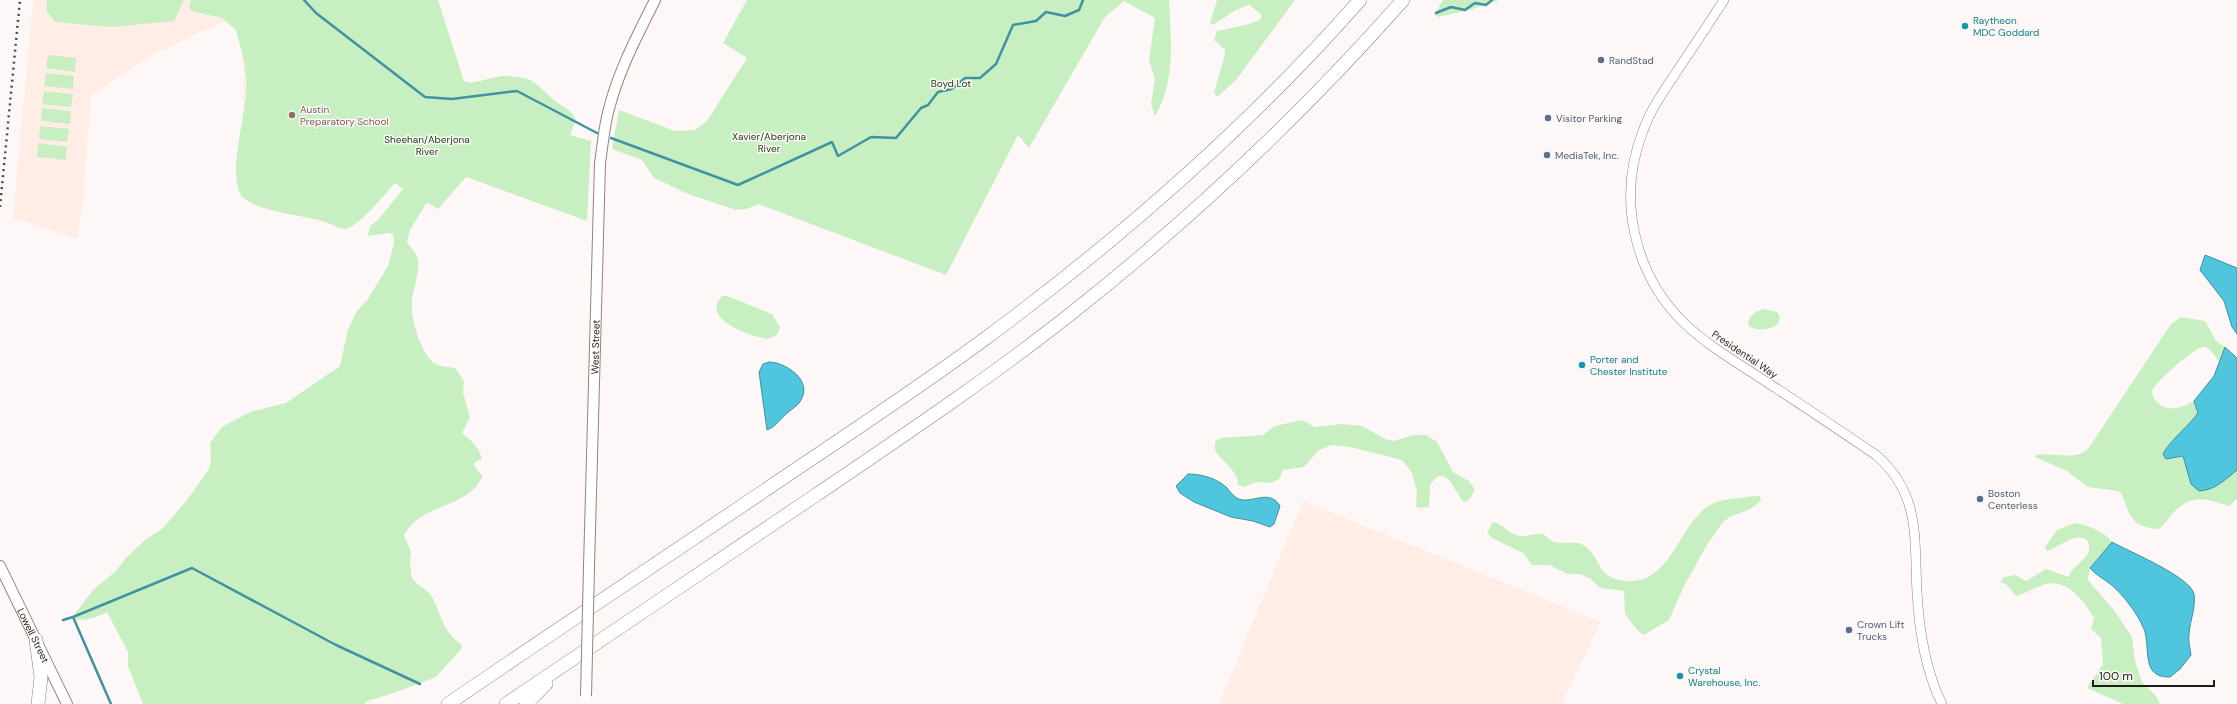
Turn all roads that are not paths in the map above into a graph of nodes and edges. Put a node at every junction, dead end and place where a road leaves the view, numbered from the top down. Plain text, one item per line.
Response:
1 (655, 0) edge
2 (1360, 0) edge
3 (1403, 0) edge
4 (1724, 0) edge
5 (0, 566) edge
6 (36, 640) junction
7 (571, 660) junction
8 (586, 700) edge
9 (38, 704) edge
10 (67, 704) edge
11 (448, 704) edge
12 (506, 704) edge
13 (526, 704) edge
14 (1942, 704) edge

1 - 8 main road, West Street, bridge
2 - 11 highway
3 - 7 highway
4 - 14 street, Presidential Way
5 - 6 main road, Lowell Street
6 - 9 highway
6 - 10 main road, Lowell Street
7 - 12 highway
7 - 13 highway

